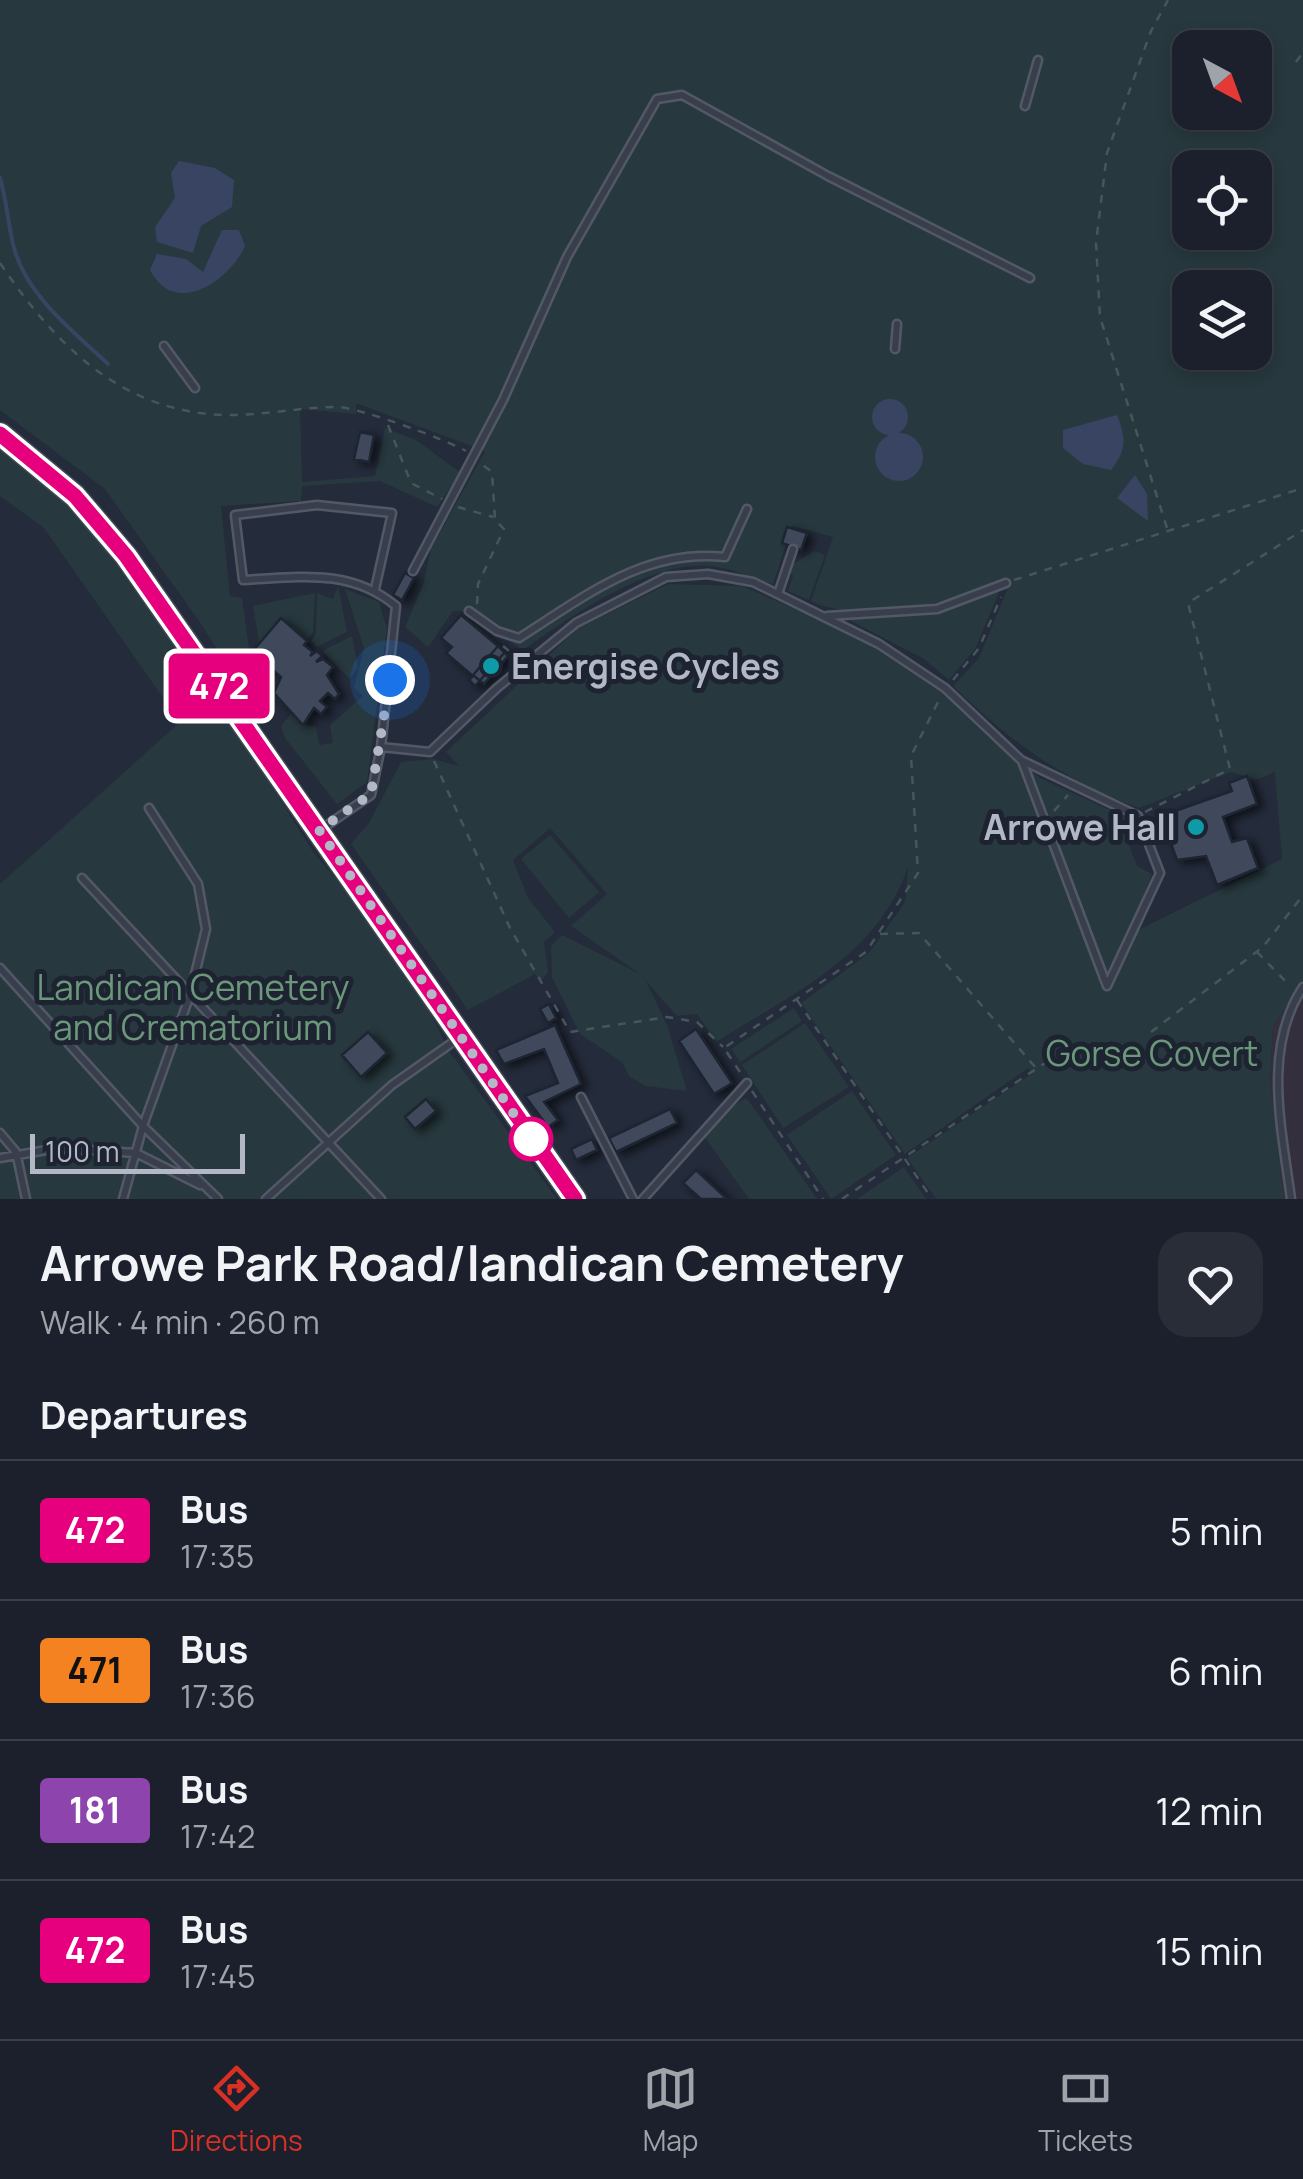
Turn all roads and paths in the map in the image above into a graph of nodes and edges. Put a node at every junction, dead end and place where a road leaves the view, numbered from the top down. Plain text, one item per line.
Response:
1 (1168, 0) edge
2 (1303, 52) edge
3 (1038, 60) dead end
4 (1296, 62) dead end
5 (1025, 106) dead end
6 (0, 264) edge
7 (1030, 278) dead end
8 (897, 324) dead end
9 (164, 346) dead end
10 (894, 349) dead end
11 (195, 388) dead end
12 (388, 423) junction
13 (0, 434) edge
14 (473, 457) junction
15 (1302, 488) edge
16 (1303, 494) edge
17 (449, 503) junction
18 (747, 509) dead end
19 (494, 518) junction
20 (1168, 529) junction
21 (1303, 530) edge
22 (793, 549) dead end
23 (413, 572) dead end
24 (1006, 583) junction
25 (375, 589) junction
26 (778, 594) junction
27 (473, 614) joint
28 (826, 616) junction
29 (501, 644) dead end
30 (525, 665) junction
31 (945, 688) junction
32 (381, 747) junction
33 (430, 752) junction
34 (1022, 760) junction
35 (1076, 786) junction
36 (149, 808) dead end
37 (1138, 816) junction
38 (1047, 828) junction
39 (319, 830) junction
40 (82, 878) dead end
41 (1303, 895) edge
42 (878, 934) junction
43 (1256, 951) junction
44 (0, 968) edge
45 (1301, 990) edge
46 (190, 994) junction
47 (796, 999) junction
48 (1151, 1032) dead end
49 (462, 1036) junction
50 (724, 1048) junction
51 (1140, 1056) dead end
52 (1036, 1069) junction
53 (747, 1083) junction
54 (582, 1097) dead end
55 (143, 1126) junction
56 (0, 1133) edge
57 (327, 1142) junction
58 (16, 1152) junction
59 (136, 1153) junction
60 (0, 1158) edge
61 (902, 1158) junction
62 (26, 1199) edge
63 (124, 1199) edge
64 (217, 1199) edge
65 (266, 1199) edge
66 (381, 1199) edge
67 (575, 1199) edge
68 (633, 1199) edge
69 (643, 1199) edge
70 (823, 1199) edge
71 (842, 1199) edge
72 (932, 1199) edge
73 (1291, 1199) edge

1 - 20 path
2 - 4 path
3 - 5 lane
6 - 12 path
7 - 14 lane
8 - 10 lane
9 - 11 lane
12 - 14 path
12 - 17 path
13 - 39 main road
14 - 17 lane
14 - 19 path
15 - 16 path
15 - 20 path
17 - 19 path
17 - 23 lane
18 - 27 lane
19 - 27 path
20 - 24 path
21 - 37 path
22 - 26 lane
24 - 28 lane
24 - 31 path
25 - 25 lane
25 - 32 lane
26 - 28 lane
26 - 30 lane
28 - 31 lane
29 - 30 path
30 - 33 lane
31 - 34 lane
31 - 42 path
32 - 33 lane
32 - 39 lane
33 - 50 path
34 - 35 lane
34 - 38 lane
35 - 37 lane
35 - 38 path
36 - 46 lane
37 - 38 lane
39 - 49 main road
40 - 46 lane
41 - 43 path
42 - 47 path
42 - 52 path
43 - 45 path
43 - 48 path
44 - 55 lane
45 - 73 lane
46 - 55 lane
46 - 57 lane
47 - 50 path
47 - 61 path
49 - 57 lane
49 - 67 main road
50 - 53 path
51 - 52 path
52 - 61 path
53 - 69 lane
53 - 70 path
54 - 68 lane
55 - 59 lane
55 - 64 lane
56 - 58 lane
57 - 65 lane
57 - 66 lane
58 - 59 lane
58 - 60 lane
58 - 62 lane
59 - 63 lane
59 - 64 lane
61 - 71 path
61 - 72 path

